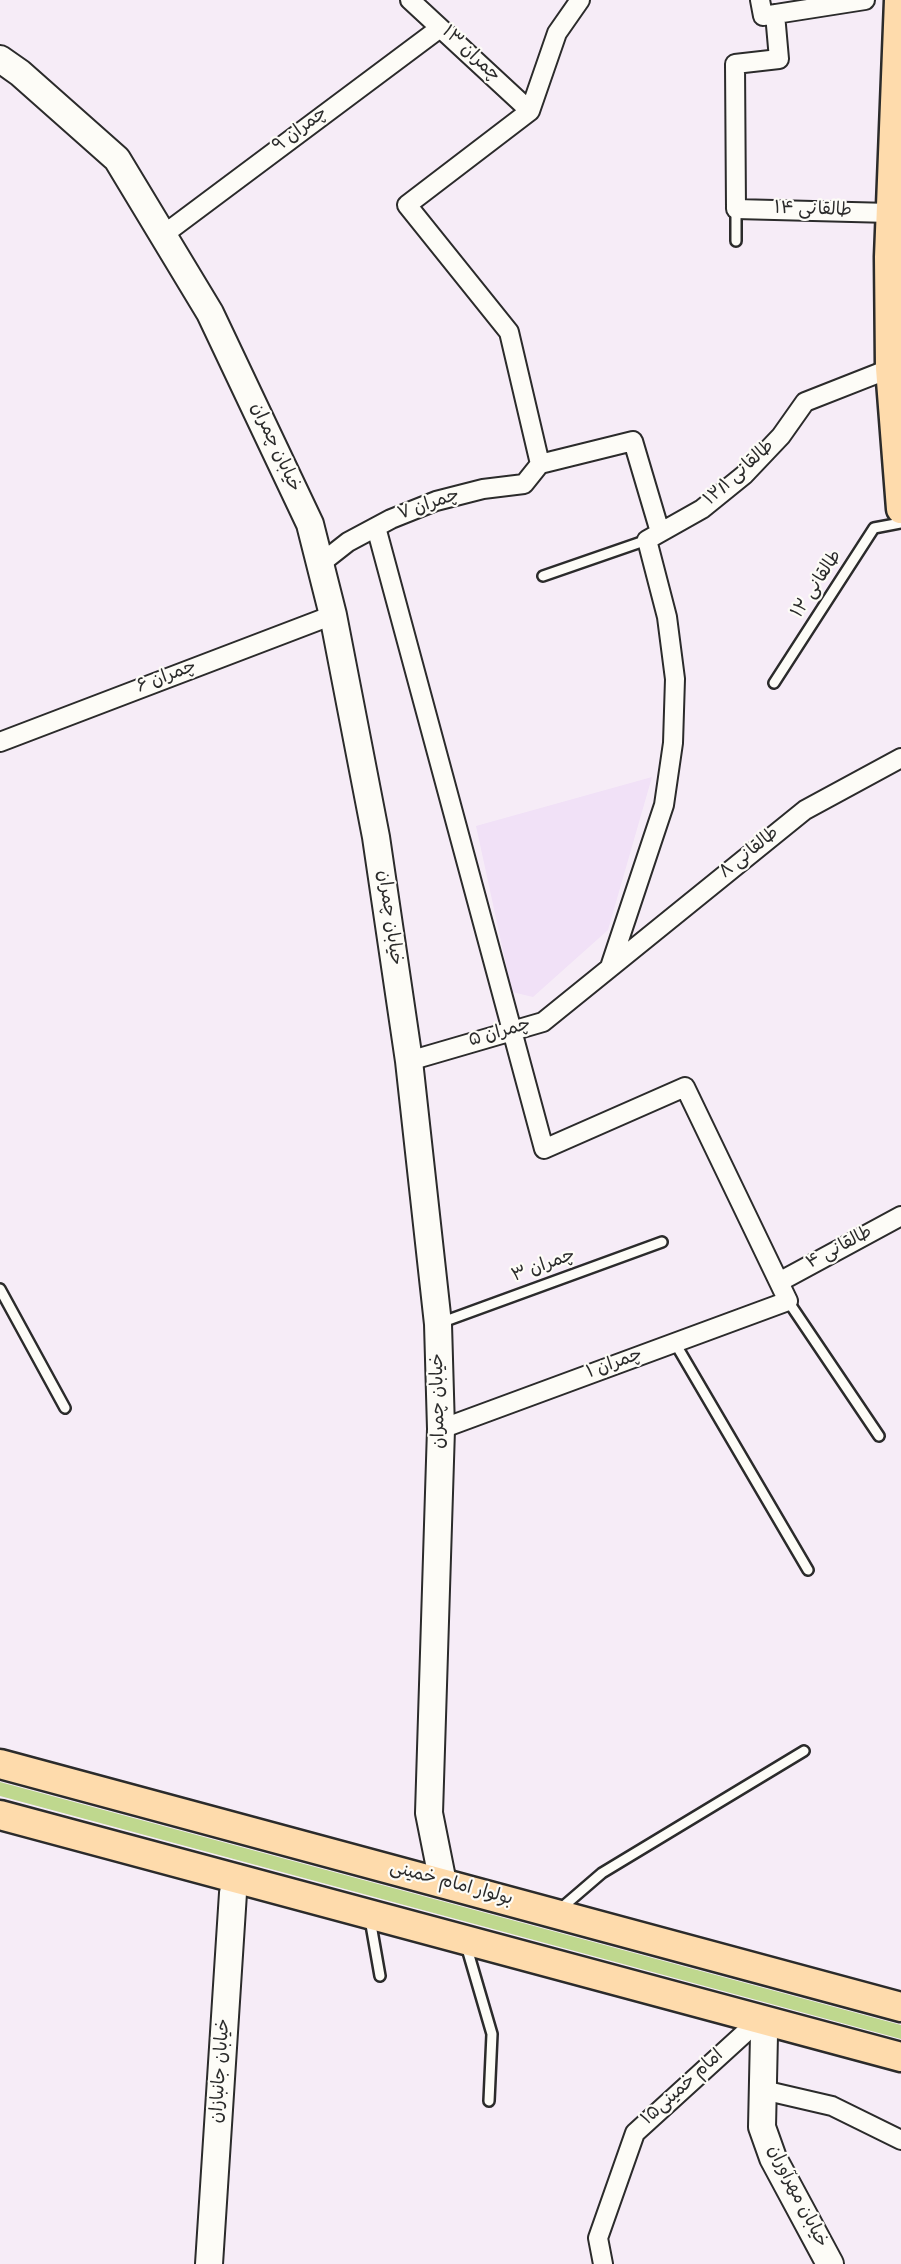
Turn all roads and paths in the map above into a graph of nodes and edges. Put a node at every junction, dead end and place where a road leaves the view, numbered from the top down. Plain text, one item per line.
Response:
1 (410, 0) edge
2 (580, 0) edge
3 (865, 0) edge
4 (899, 0) edge
5 (766, 10) edge
6 (440, 28) junction
7 (0, 59) edge
8 (530, 111) junction
9 (736, 209) junction
10 (890, 213) junction
11 (163, 235) junction
12 (736, 241) dead end
13 (895, 257) edge
14 (895, 366) edge
15 (540, 464) junction
16 (901, 509) edge
17 (901, 523) edge
18 (376, 527) junction
19 (653, 536) junction
20 (320, 564) junction
21 (543, 576) dead end
22 (333, 615) junction
23 (774, 683) dead end
24 (0, 742) edge
25 (901, 759) edge
26 (610, 967) junction
27 (512, 1030) junction
28 (409, 1061) junction
29 (901, 1216) edge
30 (662, 1242) dead end
31 (779, 1282) junction
32 (0, 1289) edge
33 (788, 1301) junction
34 (438, 1324) junction
35 (675, 1343) junction
36 (65, 1408) dead end
37 (441, 1429) junction
38 (879, 1436) dead end
39 (808, 1570) dead end
40 (804, 1751) dead end
41 (0, 1764) edge
42 (0, 1815) edge
43 (237, 1878) junction
44 (442, 1883) junction
45 (555, 1913) junction
46 (369, 1914) junction
47 (464, 1940) junction
48 (380, 1976) dead end
49 (901, 2007) edge
50 (759, 2019) junction
51 (901, 2057) edge
52 (763, 2090) junction
53 (489, 2101) dead end
54 (901, 2140) edge
55 (209, 2264) edge
56 (603, 2264) edge
57 (830, 2264) edge

1 - 6 street, چمران ۱۳
2 - 8 street
3 - 5 street
4 - 10 main road
5 - 9 street
6 - 8 street, چمران ۱۳
6 - 11 street, چمران ۹
7 - 11 main road, خیابان چمران
8 - 15 street
9 - 10 street, طالقانی ۱۴
9 - 12 lane
10 - 13 main road
11 - 20 main road, خیابان چمران
13 - 14 main road
14 - 16 main road
14 - 19 street, طالقانی ۱۲/۱
15 - 18 street, چمران ۷
15 - 19 street
17 - 23 lane, طالقانی ۱۲
18 - 20 street, چمران ۷
18 - 27 street
19 - 21 lane, طالقانی ۱۲/۱
19 - 26 street
20 - 22 main road, خیابان چمران
22 - 24 street, چمران ۶
22 - 28 main road, خیابان چمران
25 - 26 street, طالقانی ۸
26 - 27 street, چمران ۵
27 - 28 street, چمران ۵
27 - 31 street
28 - 34 main road, خیابان چمران
29 - 31 street, طالقانی ۴
30 - 34 lane, چمران ۳
31 - 33 street
32 - 36 lane
33 - 35 street, چمران ۱
33 - 38 lane
34 - 37 main road, خیابان چمران
35 - 37 street, چمران ۱
35 - 39 lane
37 - 44 main road, خیابان چمران
40 - 45 lane
41 - 44 main road, بولوار امام خمینی
42 - 43 main road
43 - 46 main road
43 - 55 main road, خیابان جانبازان
44 - 45 main road, بولوار امام خمینی
45 - 49 main road, بولوار امام خمینی
46 - 47 main road
46 - 48 lane
47 - 50 main road
47 - 53 lane
50 - 51 main road
50 - 52 main road, خیابان مهرآوران
50 - 56 street, امام خمینی۱۵ ‍
52 - 54 street
52 - 57 main road, خیابان مهرآوران

